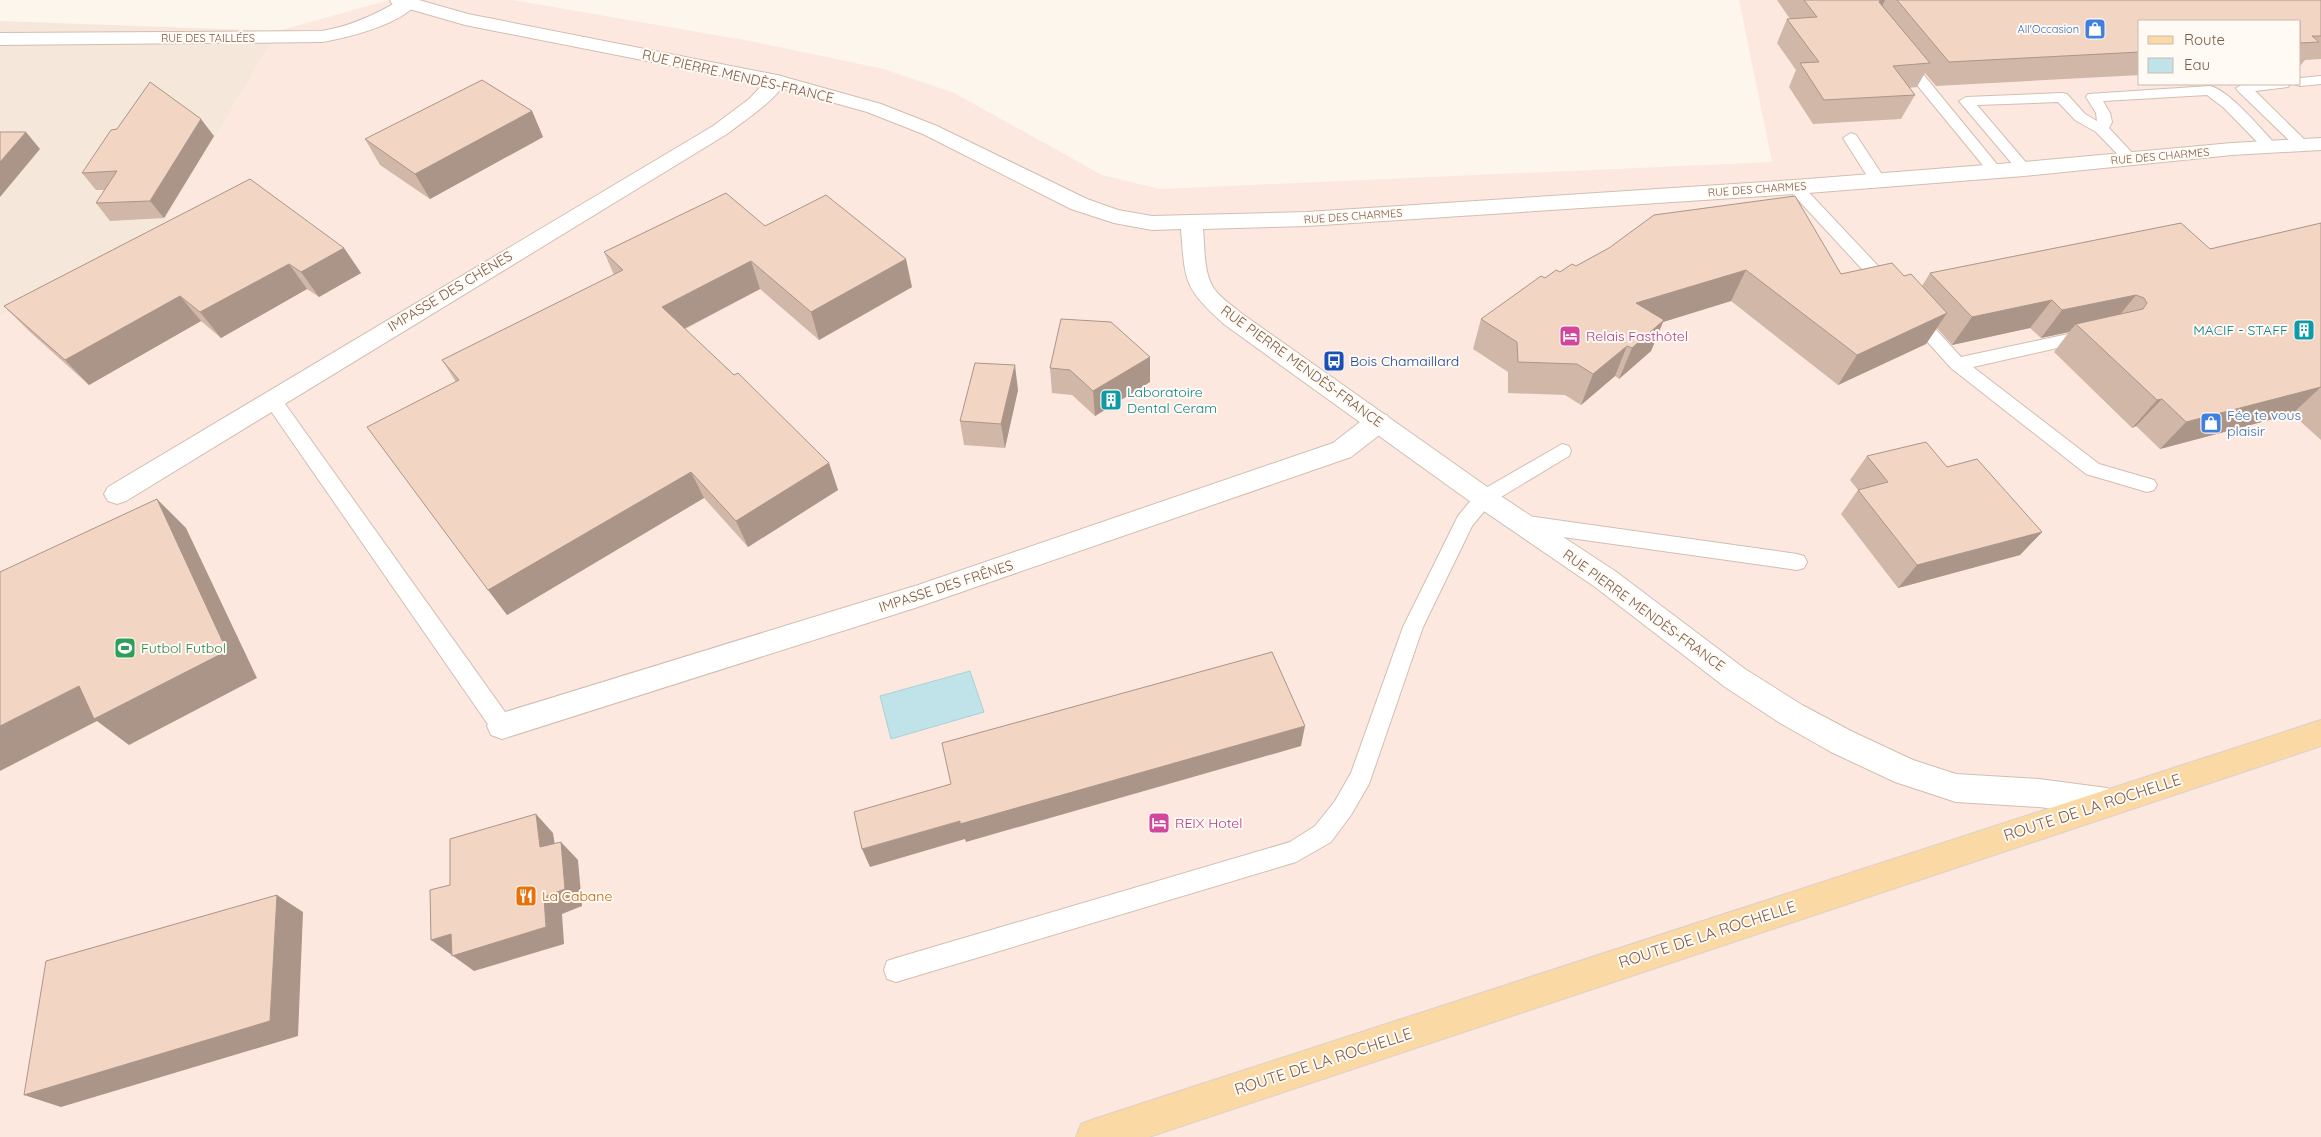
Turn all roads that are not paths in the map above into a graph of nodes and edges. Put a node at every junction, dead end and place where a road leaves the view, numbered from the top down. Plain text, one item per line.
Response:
1 (403, 2) edge
2 (0, 39) edge
3 (1893, 47) edge
4 (2321, 80) edge
5 (777, 81) junction
6 (2301, 82) edge
7 (2274, 85) edge
8 (2101, 129) junction
9 (1851, 138) dead end
10 (2311, 144) edge
11 (2271, 148) junction
12 (2129, 158) junction
13 (2024, 169) junction
14 (1995, 171) junction
15 (1877, 179) junction
16 (1795, 187) junction
17 (1191, 224) junction
18 (2104, 333) edge
19 (1957, 364) junction
20 (272, 399) junction
21 (1378, 422) junction
22 (1562, 451) dead end
23 (2147, 485) dead end
24 (117, 494) dead end
25 (1484, 498) junction
26 (1522, 524) junction
27 (1797, 562) dead end
28 (502, 726) joint
29 (2321, 733) edge
30 (2106, 802) junction
31 (896, 970) dead end
32 (1094, 1137) edge

1 - 2 street, RUE DES TAILLÉES
1 - 5 street, RUE PIERRE MENDÈS-FRANCE
3 - 14 lane
4 - 6 lane
5 - 17 street, RUE PIERRE MENDÈS-FRANCE
5 - 20 street, IMPASSE DES CHÊNES
7 - 10 lane
8 - 11 lane
8 - 12 lane
8 - 13 lane
9 - 15 lane
10 - 11 street, RUE DES CHARMES
11 - 12 street, RUE DES CHARMES
12 - 13 street, RUE DES CHARMES
13 - 14 street, RUE DES CHARMES
14 - 15 street, RUE DES CHARMES
15 - 16 street, RUE DES CHARMES
16 - 17 street, RUE DES CHARMES
16 - 19 lane
17 - 21 street, RUE PIERRE MENDÈS-FRANCE
18 - 19 lane
19 - 23 lane
20 - 24 street, IMPASSE DES CHÊNES
20 - 28 lane
21 - 25 street, RUE PIERRE MENDÈS-FRANCE
21 - 28 street, IMPASSE DES FRÊNES
22 - 25 lane
25 - 26 street, RUE PIERRE MENDÈS-FRANCE
25 - 31 lane
26 - 27 lane
26 - 30 street, RUE PIERRE MENDÈS-FRANCE
29 - 30 main road, ROUTE DE LA ROCHELLE
30 - 32 main road, ROUTE DE LA ROCHELLE

